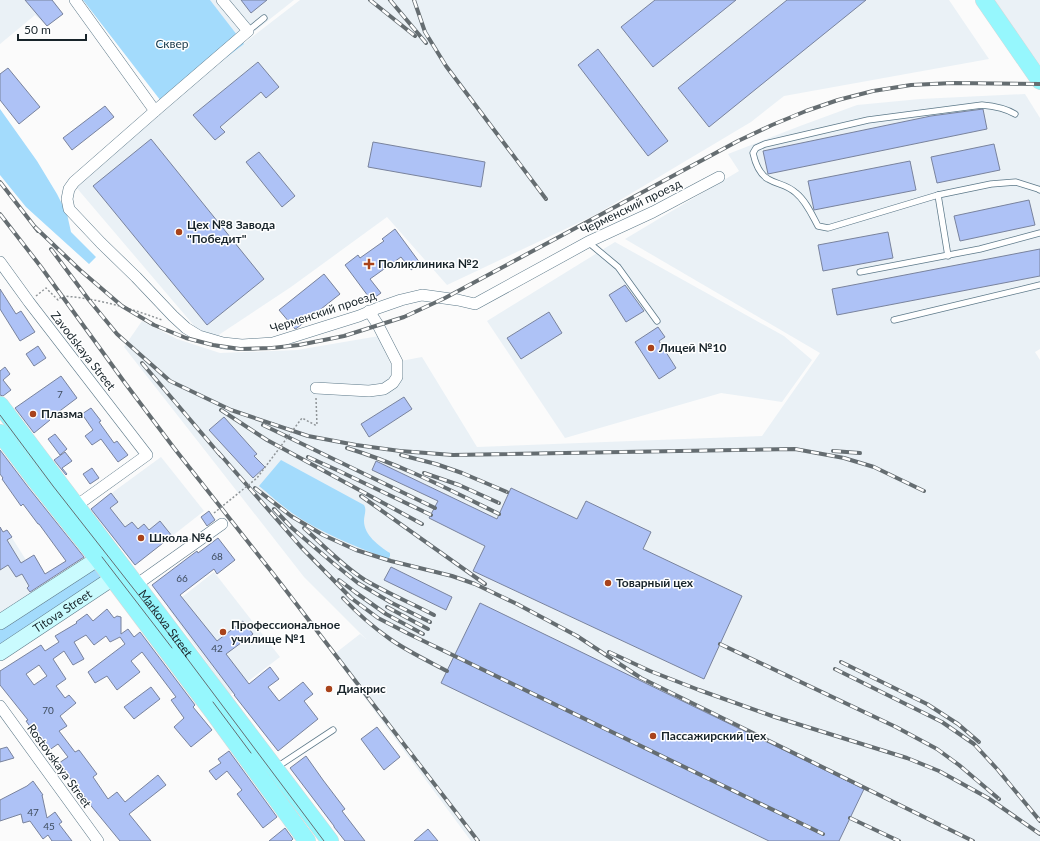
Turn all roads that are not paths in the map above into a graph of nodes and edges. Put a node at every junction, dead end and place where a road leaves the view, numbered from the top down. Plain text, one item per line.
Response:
1 (75, 0) edge
2 (222, 0) edge
3 (984, 0) edge
4 (264, 18) dead end
5 (248, 31) junction
6 (1040, 81) edge
7 (155, 112) junction
8 (1015, 114) dead end
9 (719, 177) dead end
10 (1040, 190) edge
11 (938, 195) junction
12 (1040, 233) edge
13 (588, 242) junction
14 (948, 256) junction
15 (0, 262) edge
16 (860, 272) dead end
17 (5, 277) edge
18 (1040, 285) edge
19 (369, 311) junction
20 (894, 320) dead end
21 (657, 321) dead end
22 (316, 388) road end
23 (0, 405) edge
24 (0, 433) edge
25 (76, 506) junction
26 (222, 524) dead end
27 (104, 555) junction
28 (118, 574) junction
29 (136, 585) junction
30 (0, 622) edge
31 (0, 653) edge
32 (0, 706) edge
33 (333, 730) dead end
34 (276, 769) junction
35 (98, 841) edge
36 (307, 841) edge
37 (330, 841) edge

1 - 7 street
2 - 5 street
3 - 6 main road
4 - 5 lane
5 - 7 street, Черменский проезд
7 - 19 street, Черменский проезд
8 - 11 lane
9 - 13 street, Черменский проезд
10 - 11 lane
11 - 14 lane
12 - 14 lane
13 - 19 street, Черменский проезд
13 - 21 lane
14 - 16 lane
15 - 17 street, Zavodskaya Street
17 - 25 street, Zavodskaya Street
18 - 20 lane
19 - 22 street
23 - 25 main road, Markova Street
24 - 27 main road, Markova Street
25 - 27 main road, Markova Street
26 - 29 street
27 - 28 main road, Markova Street
27 - 30 street, Titova Street
28 - 29 main road, Markova Street
28 - 31 street, Titova Street
28 - 36 main road, Markova Street
29 - 34 main road, Markova Street
32 - 35 street, Rostovskaya Street
33 - 34 lane
34 - 37 main road, Markova Street

